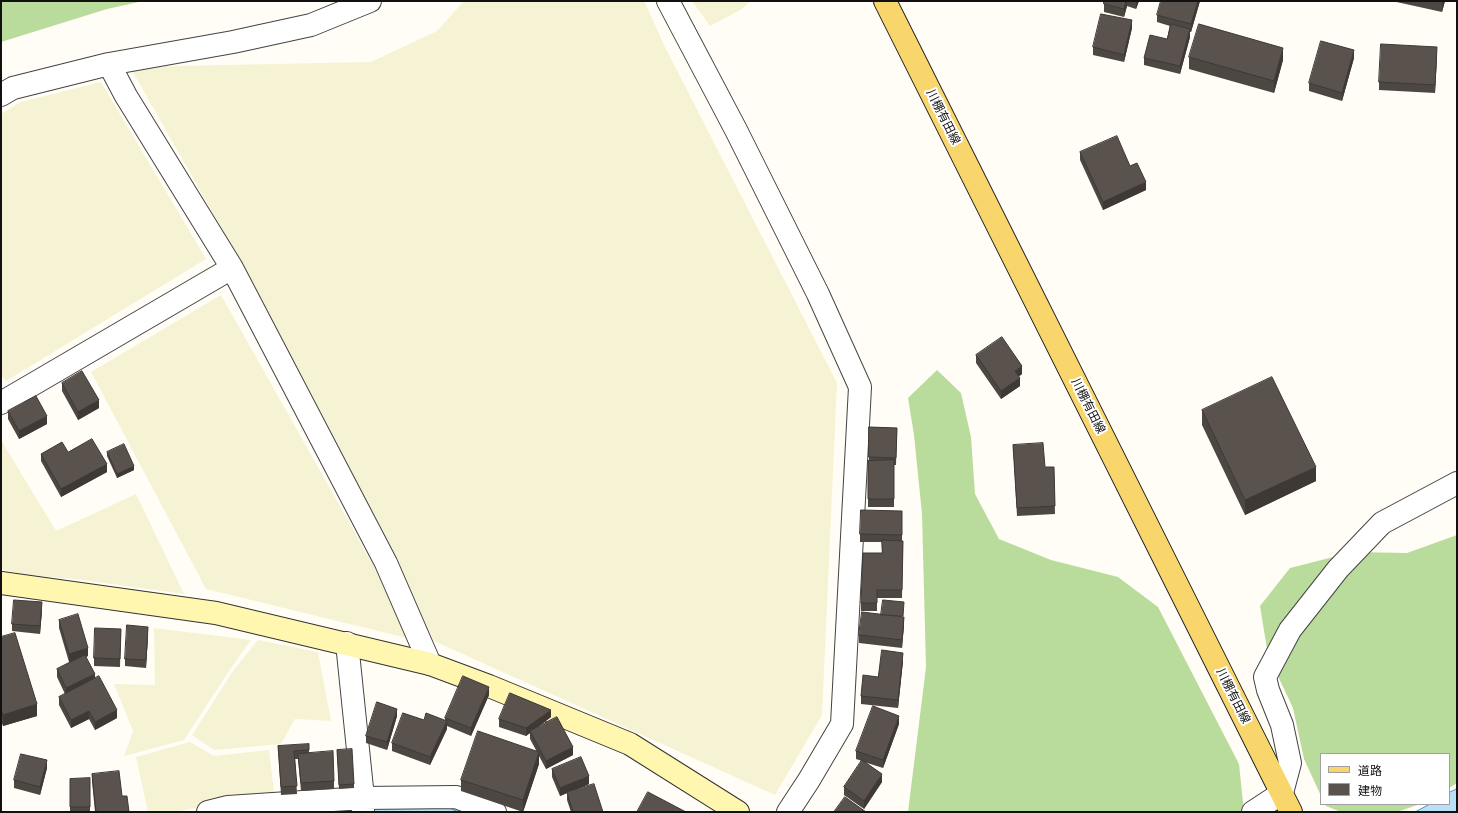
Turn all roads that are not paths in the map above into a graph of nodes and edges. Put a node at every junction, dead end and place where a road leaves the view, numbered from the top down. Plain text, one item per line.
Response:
1 (370, 1) edge
2 (668, 1) edge
3 (885, 1) edge
4 (109, 64) junction
5 (1, 95) edge
6 (232, 268) junction
7 (1, 403) edge
8 (1457, 483) edge
9 (1, 583) edge
10 (347, 643) junction
11 (430, 664) junction
12 (1282, 793) junction
13 (363, 805) edge
14 (208, 812) edge
15 (495, 812) edge
16 (738, 812) edge
17 (788, 812) edge
18 (1253, 812) edge
19 (1291, 812) edge

1 - 4 street
2 - 17 street
3 - 12 main road, 川棚有田線
4 - 5 street
4 - 6 street
6 - 7 street
6 - 11 street
8 - 12 street
9 - 10 street
10 - 11 street
10 - 13 street
11 - 16 street
12 - 18 street
12 - 19 main road, 川棚有田線
13 - 14 street
13 - 15 street

